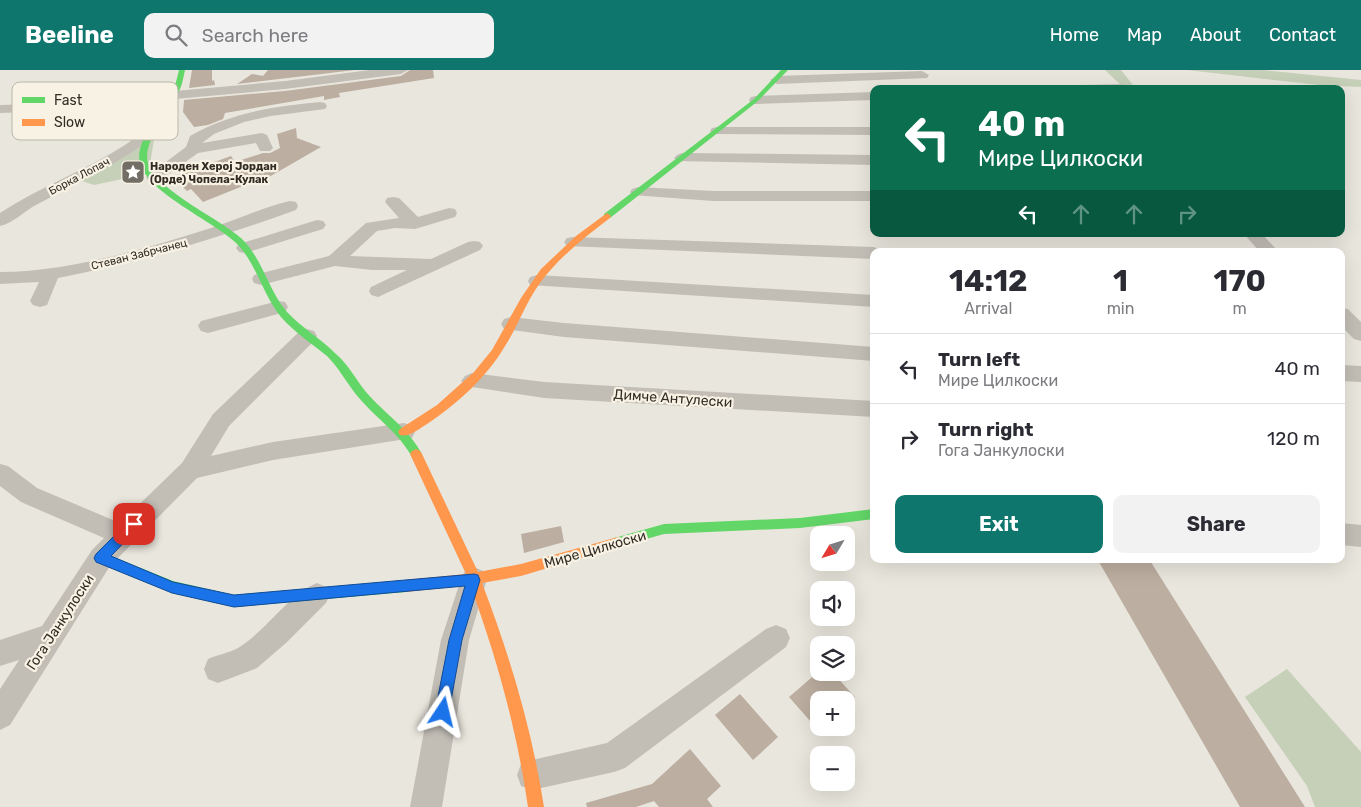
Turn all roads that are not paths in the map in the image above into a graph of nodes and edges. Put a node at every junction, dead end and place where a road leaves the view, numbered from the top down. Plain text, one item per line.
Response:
1 (182, 70) edge
2 (401, 70) edge
3 (248, 75) dead end
4 (781, 75) edge
5 (922, 75) dead end
6 (1111, 76) dead end
7 (178, 82) edge
8 (1121, 85) edge
9 (232, 89) junction
10 (870, 96) edge
11 (178, 99) edge
12 (756, 100) junction
13 (320, 106) dead end
14 (870, 131) edge
15 (717, 132) junction
16 (141, 140) edge
17 (150, 140) edge
18 (265, 148) dead end
19 (193, 149) junction
20 (682, 158) junction
21 (870, 160) edge
22 (154, 177) junction
23 (638, 192) junction
24 (870, 196) edge
25 (393, 202) dead end
26 (290, 206) dead end
27 (449, 213) dead end
28 (0, 221) edge
29 (415, 224) junction
30 (317, 225) dead end
31 (227, 230) junction
32 (1256, 237) edge
33 (573, 242) junction
34 (474, 246) dead end
35 (245, 248) junction
36 (1266, 248) edge
37 (870, 253) edge
38 (335, 260) junction
39 (433, 264) junction
40 (51, 274) junction
41 (0, 278) edge
42 (261, 279) junction
43 (537, 281) junction
44 (378, 290) dead end
45 (40, 301) dead end
46 (870, 301) edge
47 (278, 307) junction
48 (1345, 318) edge
49 (511, 324) junction
50 (208, 326) dead end
51 (1361, 334) edge
52 (307, 336) junction
53 (870, 354) edge
54 (1345, 373) edge
55 (1361, 374) edge
56 (472, 381) junction
57 (870, 409) edge
58 (404, 432) junction
59 (190, 470) junction
60 (0, 473) edge
61 (870, 514) edge
62 (1345, 534) edge
63 (123, 535) junction
64 (1361, 536) edge
65 (101, 558) junction
66 (474, 580) junction
67 (317, 595) junction
68 (52, 636) junction
69 (776, 638) dead end
70 (0, 653) edge
71 (218, 669) dead end
72 (0, 715) edge
73 (532, 775) junction
74 (426, 807) edge
75 (536, 807) edge

1 - 7 street
2 - 9 street
3 - 9 street
4 - 5 street
4 - 12 street
6 - 8 street
9 - 11 street
10 - 12 street
12 - 15 street
13 - 19 street
14 - 15 street
15 - 20 street
16 - 28 street, Борка Лопач
17 - 22 street
18 - 19 street
19 - 22 street
20 - 21 street
20 - 23 street
22 - 31 street
23 - 24 street
23 - 33 street
25 - 29 street
26 - 31 street
27 - 29 street
29 - 38 street
30 - 35 street
31 - 35 street
31 - 40 street, Стеван Забрчанец
32 - 36 street
33 - 37 street
33 - 43 street
34 - 39 street
35 - 42 street
38 - 39 street
38 - 42 street
39 - 44 street
40 - 41 street, Стеван Забрчанец
40 - 45 street
42 - 47 street
43 - 46 street
43 - 49 street
47 - 50 street
47 - 52 street
48 - 51 street
49 - 53 street
49 - 56 street
52 - 58 street
52 - 59 street, Гога Јанкулоски
54 - 55 street
56 - 57 street, Димче Антулески
56 - 58 street
58 - 59 street
58 - 66 street
59 - 63 street, Гога Јанкулоски
60 - 63 street
61 - 66 street, Мире Цилкоски
62 - 64 street
63 - 65 street, Гога Јанкулоски
65 - 67 street, Мире Цилкоски
65 - 68 street, Гога Јанкулоски
66 - 67 street, Мире Цилкоски
66 - 73 street
66 - 74 street
67 - 71 street
68 - 70 street
68 - 72 street, Гога Јанкулоски
69 - 73 street
73 - 75 street

